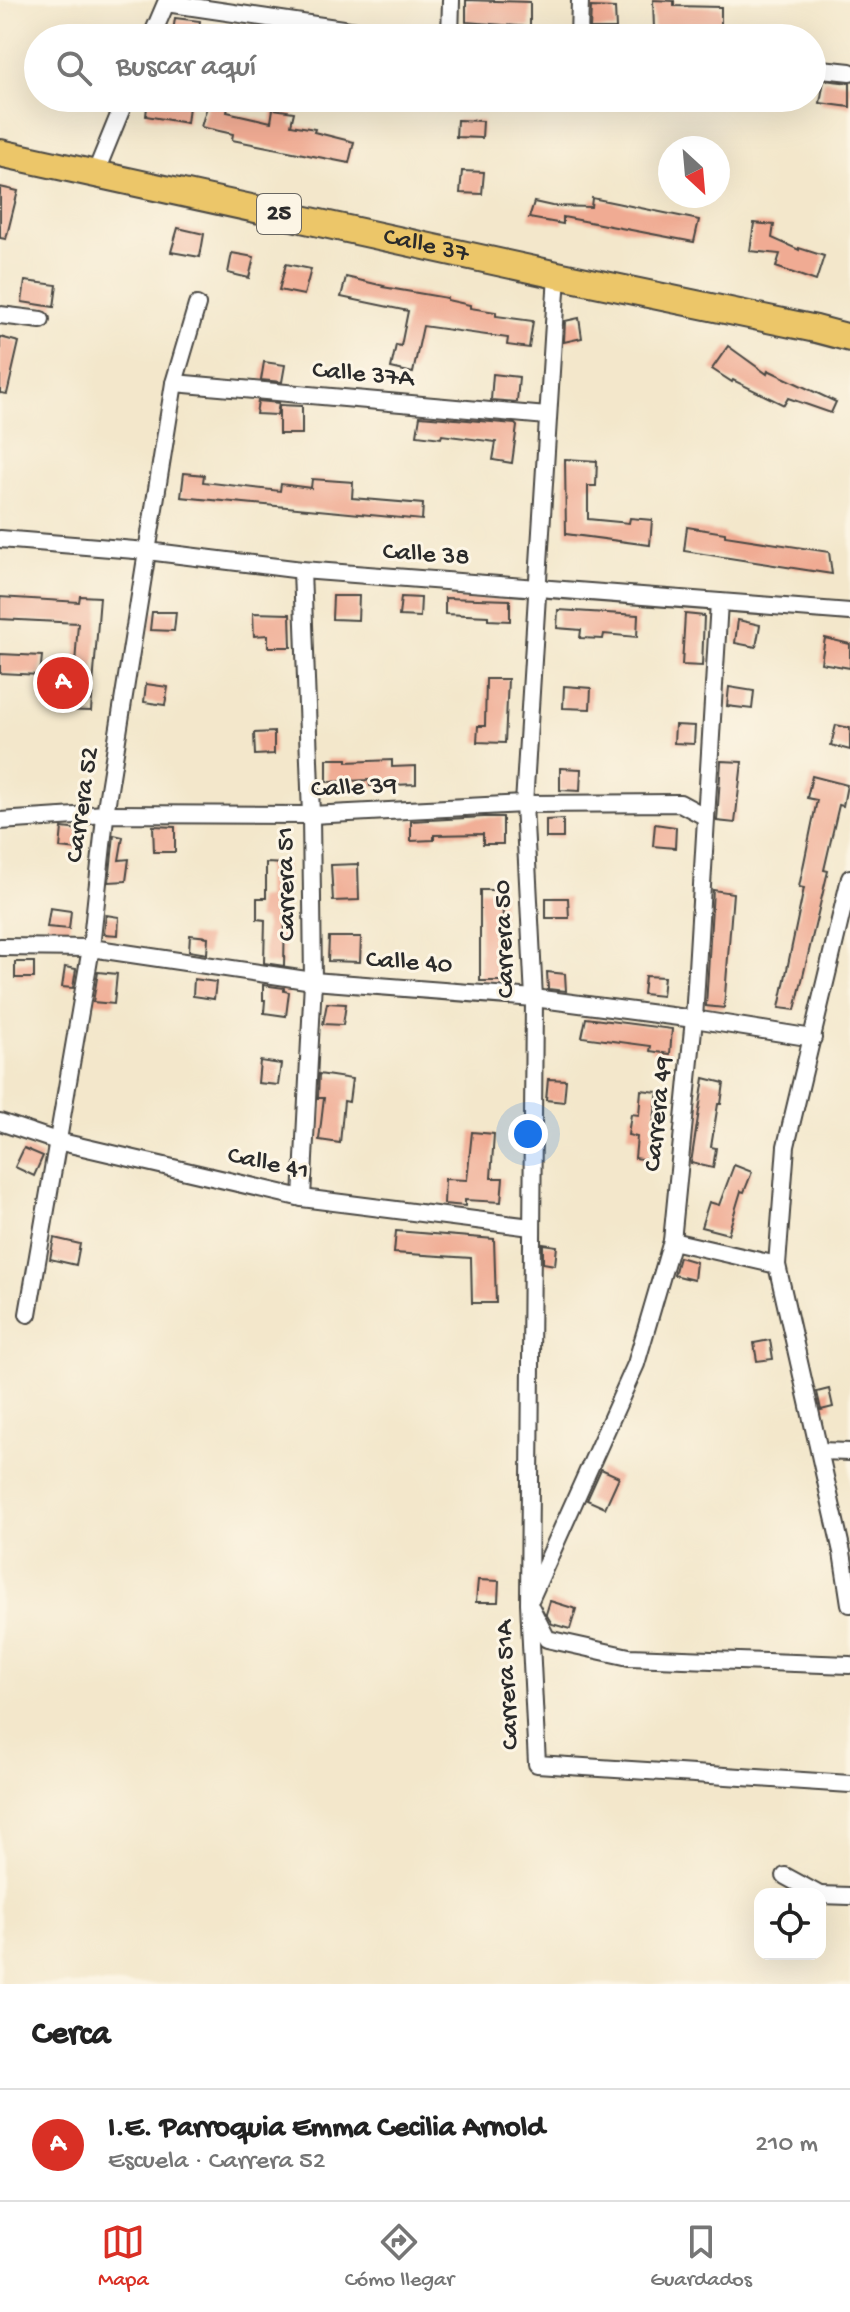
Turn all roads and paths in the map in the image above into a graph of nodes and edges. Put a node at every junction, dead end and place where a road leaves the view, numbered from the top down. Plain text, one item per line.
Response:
1 (451, 0) edge
2 (580, 0) edge
3 (157, 24) edge
4 (309, 24) edge
5 (450, 24) edge
6 (579, 24) edge
7 (826, 69) edge
8 (850, 72) edge
9 (120, 112) edge
10 (0, 153) edge
11 (95, 174) junction
12 (557, 275) junction
13 (197, 305) dead end
14 (0, 315) edge
15 (41, 320) dead end
16 (850, 338) edge
17 (174, 383) junction
18 (547, 416) junction
19 (0, 539) edge
20 (147, 551) junction
21 (302, 570) junction
22 (538, 589) junction
23 (719, 602) junction
24 (850, 612) edge
25 (524, 804) junction
26 (106, 814) junction
27 (311, 815) junction
28 (706, 817) junction
29 (0, 821) edge
30 (850, 878) edge
31 (0, 947) edge
32 (91, 948) junction
33 (313, 981) junction
34 (534, 998) junction
35 (694, 1019) junction
36 (813, 1038) junction
37 (0, 1122) edge
38 (57, 1141) junction
39 (302, 1198) junction
40 (531, 1227) junction
41 (672, 1241) junction
42 (777, 1265) junction
43 (28, 1314) dead end
44 (820, 1451) junction
45 (850, 1452) edge
46 (846, 1552) edge
47 (529, 1603) junction
48 (850, 1604) edge
49 (850, 1665) edge
50 (850, 1784) edge
51 (785, 1876) dead end
52 (806, 1888) edge
53 (826, 1895) edge
54 (850, 1896) edge

1 - 5 street
2 - 6 street
3 - 4 street
7 - 8 street
9 - 11 street
10 - 11 main road, Calle 37 / 25
11 - 12 main road, Calle 37 / 25
12 - 16 main road, Calle 37 / 25
12 - 18 street, Carrera 50
13 - 17 street, Carrera 52
14 - 15 street
17 - 18 street, Calle 37A
17 - 20 street, Carrera 52
18 - 22 street, Carrera 50
19 - 20 street, Calle 38
20 - 21 street, Calle 38
20 - 26 street, Carrera 52
21 - 22 street, Calle 38
21 - 27 street, Carrera 51
22 - 23 street, Calle 38
22 - 25 street, Carrera 50
23 - 24 street, Calle 38
23 - 28 street, Carrera 49
25 - 27 street, Calle 39
25 - 28 street, Calle 39
25 - 34 street, Carrera 50
26 - 27 street, Calle 39
26 - 29 street, Calle 39
26 - 32 street, Carrera 52
27 - 33 street, Carrera 51
28 - 35 street, Carrera 49
30 - 36 street
31 - 32 street, Calle 40
32 - 33 street, Calle 40
32 - 38 street, Carrera 52
33 - 34 street, Calle 40
33 - 39 street, Carrera 51
34 - 35 street, Calle 40
34 - 40 street, Carrera 50
35 - 36 street, Calle 40
35 - 41 street, Carrera 49
36 - 42 street
37 - 38 street, Calle 41
38 - 39 street, Calle 41
38 - 43 street, Carrera 52
39 - 40 street, Calle 41
40 - 47 street, Carrera 50
41 - 42 street
41 - 47 street, Carrera 49
42 - 44 street
44 - 45 street
44 - 46 street
46 - 48 street
47 - 49 street
47 - 50 street, Carrera 51A
51 - 52 street
53 - 54 street

